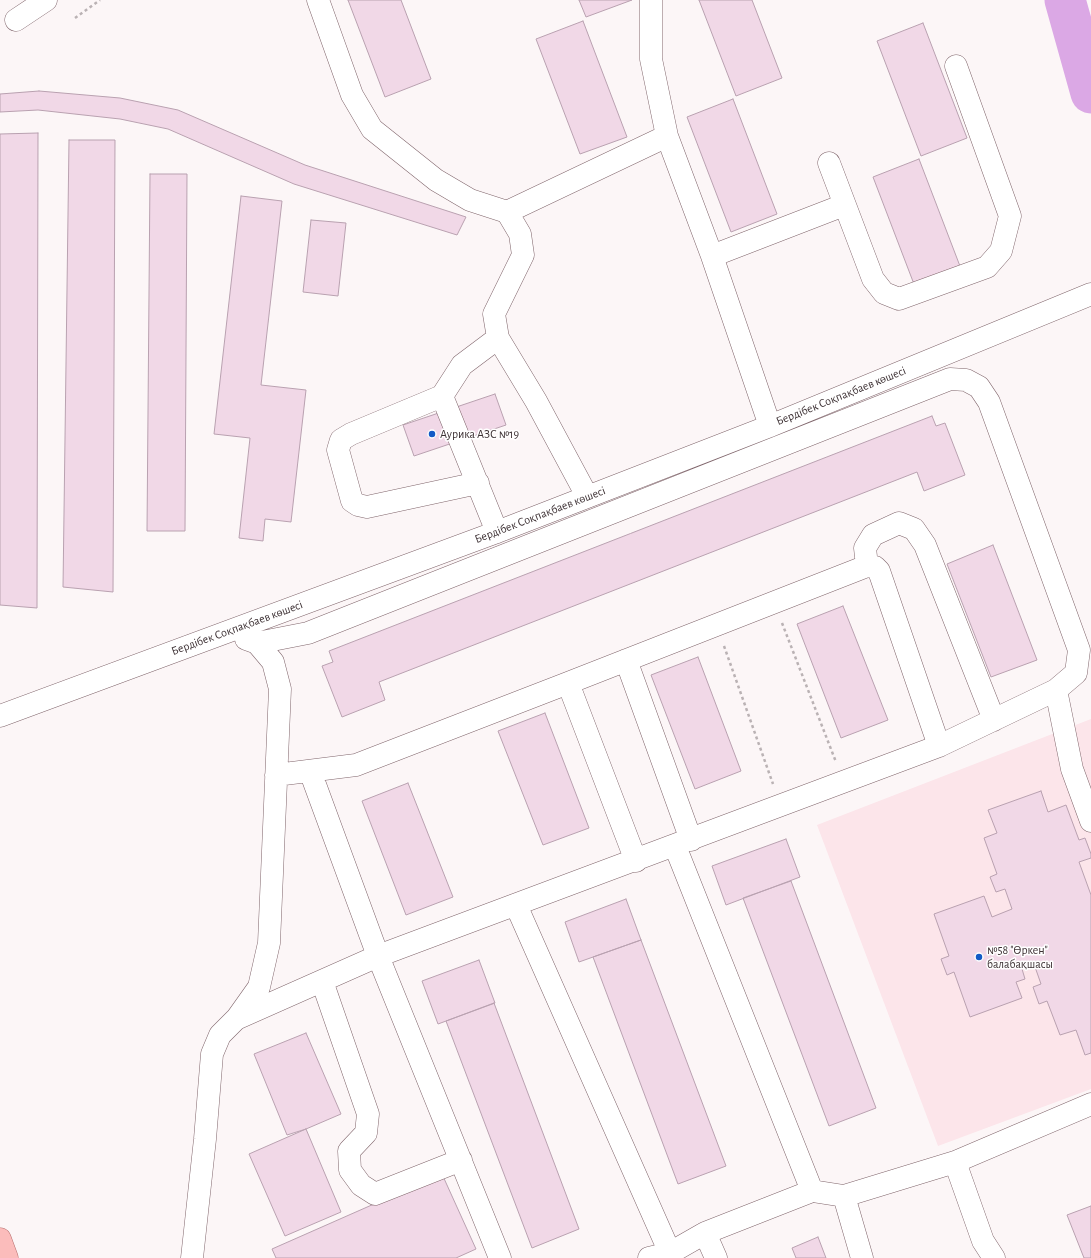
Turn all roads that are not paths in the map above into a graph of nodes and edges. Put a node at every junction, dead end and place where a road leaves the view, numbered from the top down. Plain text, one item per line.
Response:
1 (46, 0) edge
2 (318, 0) edge
3 (651, 0) edge
4 (16, 20) dead end
5 (956, 66) dead end
6 (667, 136) junction
7 (829, 163) dead end
8 (844, 206) junction
9 (507, 212) junction
10 (712, 256) junction
11 (1083, 297) edge
12 (498, 338) junction
13 (442, 396) junction
14 (770, 426) junction
15 (478, 483) junction
16 (587, 496) junction
17 (497, 532) junction
18 (867, 566) junction
19 (229, 631) junction
20 (257, 643) junction
21 (626, 660) junction
22 (568, 683) junction
23 (1056, 690) junction
24 (0, 716) edge
25 (994, 720) junction
26 (939, 746) junction
27 (310, 771) junction
28 (276, 775) junction
29 (1091, 821) edge
30 (683, 843) junction
31 (636, 861) junction
32 (516, 905) junction
33 (378, 956) junction
34 (322, 981) junction
35 (236, 1019) junction
36 (1091, 1104) edge
37 (461, 1160) junction
38 (955, 1162) junction
39 (812, 1191) junction
40 (844, 1196) junction
41 (706, 1233) junction
42 (0, 1239) edge
43 (670, 1252) junction
44 (6, 1258) edge
45 (192, 1258) edge
46 (500, 1258) edge
47 (649, 1258) edge
48 (716, 1258) edge
49 (862, 1258) edge
50 (994, 1258) edge

1 - 4 street
2 - 9 street
3 - 6 street
5 - 8 street
6 - 9 street
6 - 10 street
7 - 8 street
8 - 10 street
9 - 12 street
10 - 14 street
11 - 14 street, Бердібек Соқпақбаев көшесі
12 - 13 street
12 - 16 street
13 - 15 street
13 - 15 street
14 - 16 street, Бердібек Соқпақбаев көшесі
15 - 17 street
16 - 17 street, Бердібек Соқпақбаев көшесі
17 - 19 street, Бердібек Соқпақбаев көшесі
18 - 21 street
18 - 25 street
18 - 26 street
19 - 20 street
19 - 24 street, Бердібек Соқпақбаев көшесі
20 - 23 street
20 - 28 street
21 - 22 street
21 - 30 street
22 - 27 street
22 - 31 street
23 - 25 street
23 - 29 street
25 - 26 street
26 - 30 street
27 - 28 street
27 - 33 street
28 - 35 street
30 - 31 street
30 - 39 street
31 - 32 street
32 - 33 street
32 - 43 street
33 - 34 street
33 - 37 street
34 - 35 street
34 - 37 street
35 - 45 street
36 - 38 street
37 - 46 street
38 - 40 street
38 - 50 street
39 - 40 street
39 - 41 street
40 - 49 street
41 - 43 street
41 - 48 street
42 - 44 main road
43 - 47 street

